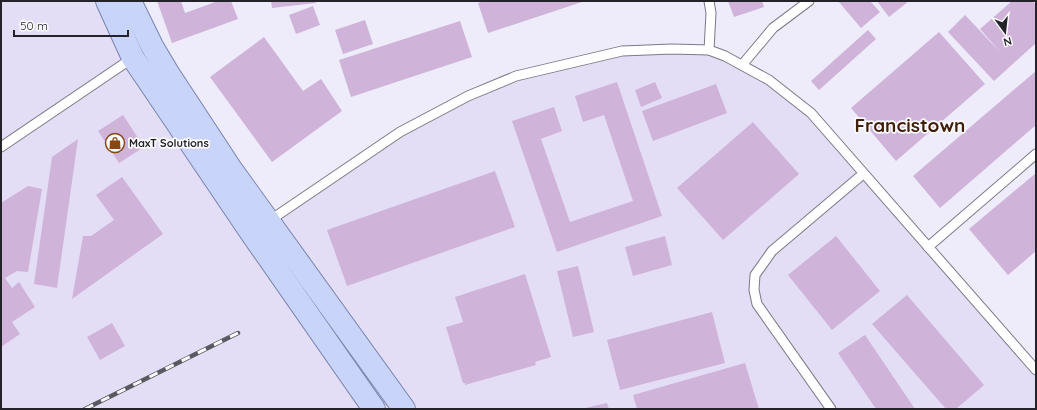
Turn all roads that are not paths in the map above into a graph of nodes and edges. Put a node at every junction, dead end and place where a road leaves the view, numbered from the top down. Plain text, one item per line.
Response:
1 (107, 1) edge
2 (130, 1) edge
3 (710, 1) edge
4 (809, 1) edge
5 (709, 50) junction
6 (143, 52) junction
7 (742, 66) junction
8 (1, 147) edge
9 (1036, 154) edge
10 (863, 174) junction
11 (260, 227) junction
12 (928, 247) junction
13 (368, 358) junction
14 (1036, 370) edge
15 (347, 371) junction
16 (374, 409) edge
17 (404, 409) edge
18 (831, 409) edge

1 - 6 main road
2 - 6 main road
3 - 5 lane
4 - 7 lane
5 - 7 lane
5 - 11 lane
6 - 8 lane
6 - 11 main road
7 - 10 lane
9 - 12 lane
10 - 12 lane
10 - 18 lane
11 - 13 main road
11 - 15 main road
12 - 14 lane
13 - 15 main road
13 - 17 main road
15 - 16 main road

